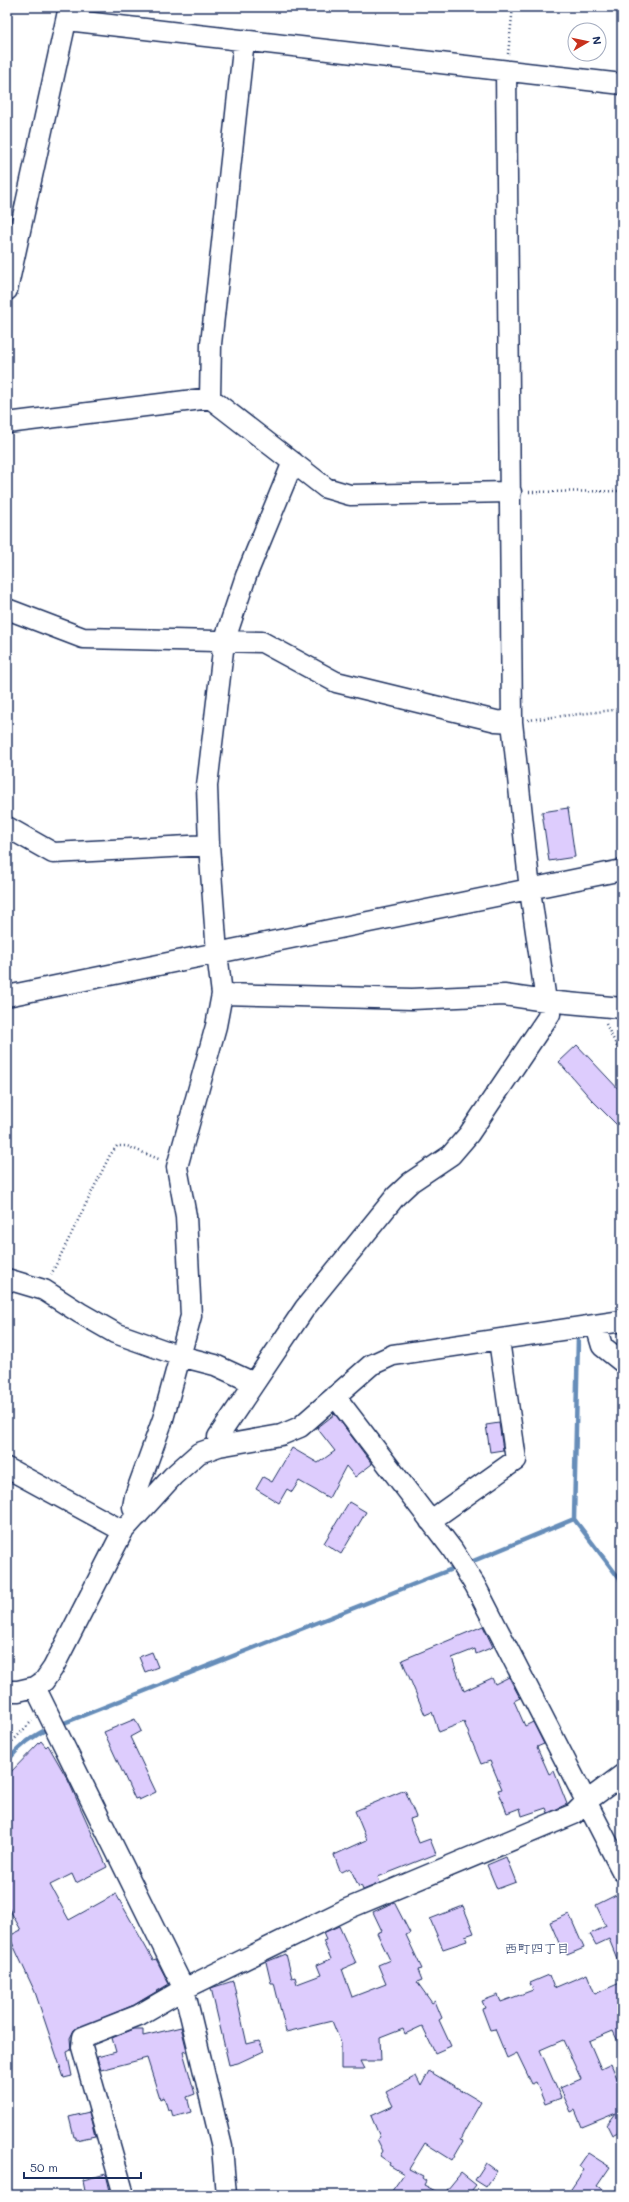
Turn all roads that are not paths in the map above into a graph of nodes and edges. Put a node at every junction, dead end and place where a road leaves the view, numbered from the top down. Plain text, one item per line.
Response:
1 (68, 14) edge
2 (244, 40) junction
3 (506, 71) junction
4 (622, 84) edge
5 (7, 290) edge
6 (210, 398) junction
7 (7, 423) edge
8 (293, 462) junction
9 (511, 492) junction
10 (7, 609) edge
11 (224, 642) junction
12 (512, 722) junction
13 (7, 827) edge
14 (208, 845) junction
15 (622, 870) edge
16 (530, 890) junction
17 (217, 953) junction
18 (222, 994) junction
19 (7, 996) edge
20 (546, 1001) junction
21 (622, 1008) edge
22 (7, 1279) edge
23 (622, 1321) edge
24 (596, 1326) junction
25 (500, 1340) junction
26 (180, 1356) junction
27 (622, 1362) edge
28 (254, 1383) junction
29 (334, 1396) junction
30 (219, 1446) junction
31 (7, 1468) edge
32 (137, 1516) junction
33 (430, 1521) junction
34 (123, 1531) junction
35 (35, 1687) junction
36 (7, 1690) edge
37 (622, 1775) edge
38 (587, 1801) junction
39 (622, 1871) edge
40 (184, 1989) junction
41 (124, 2195) edge
42 (226, 2195) edge

1 - 2 street
1 - 5 street
2 - 3 street
2 - 6 street
3 - 4 street
3 - 9 street
6 - 7 street
6 - 8 street
8 - 9 street
8 - 11 street
9 - 12 street
10 - 11 street
11 - 12 street
11 - 14 street
12 - 16 street
13 - 14 street
14 - 17 street
15 - 16 street
16 - 17 street
16 - 20 street
17 - 18 street
17 - 19 street
18 - 20 street
18 - 26 street
20 - 21 street
20 - 28 street
22 - 26 street
23 - 24 street
24 - 25 street
24 - 27 street
25 - 29 street
25 - 33 street
26 - 28 street
26 - 32 street
28 - 30 street
29 - 30 street
29 - 33 street
30 - 32 street
31 - 34 street
32 - 34 street
33 - 38 street
34 - 35 street
35 - 36 street
35 - 40 street
37 - 38 street
38 - 39 street
38 - 40 street
40 - 41 street
40 - 42 street

